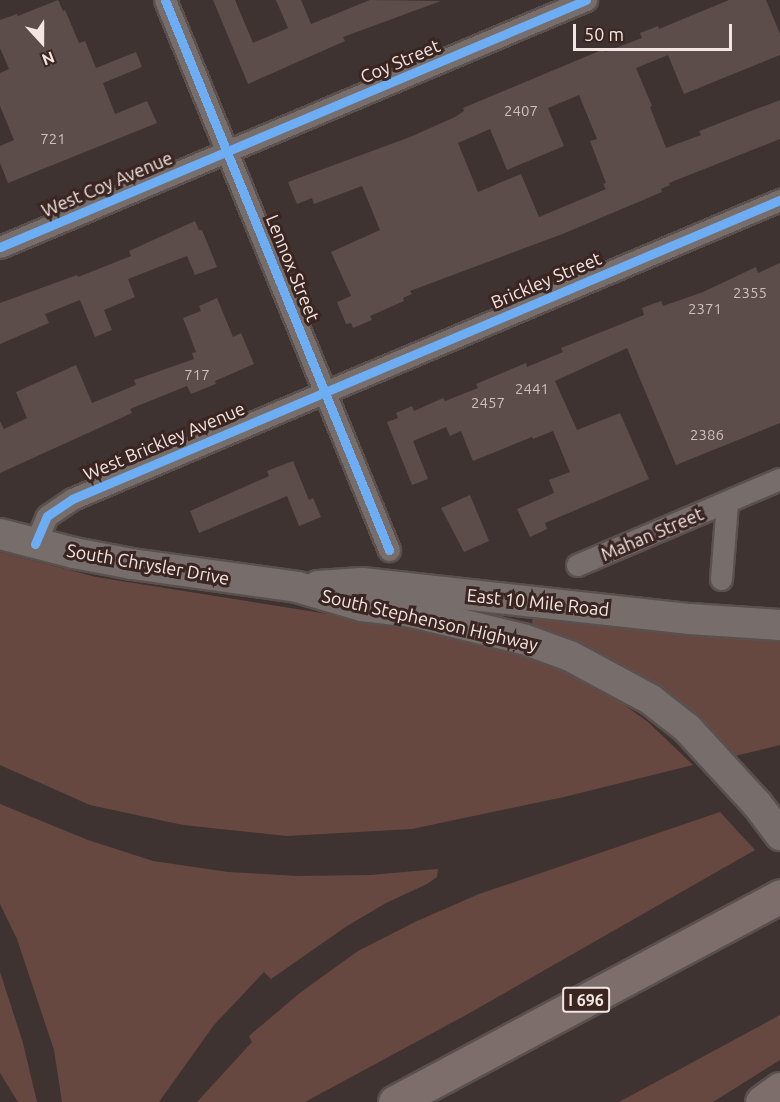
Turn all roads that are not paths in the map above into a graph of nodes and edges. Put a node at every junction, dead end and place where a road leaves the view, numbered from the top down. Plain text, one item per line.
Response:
1 (165, 0) edge
2 (586, 0) edge
3 (227, 151) junction
4 (780, 200) edge
5 (0, 247) edge
6 (325, 391) junction
7 (780, 479) edge
8 (727, 502) junction
9 (0, 534) edge
10 (35, 544) junction
11 (389, 550) dead end
12 (577, 565) dead end
13 (721, 579) dead end
14 (297, 587) junction
15 (780, 625) edge
16 (780, 835) edge
17 (778, 896) edge
18 (780, 1089) edge
19 (395, 1102) edge
20 (762, 1102) edge

1 - 3 street, Lennox Street
2 - 3 street, Coy Street
3 - 5 street, West Coy Avenue
3 - 6 street, Lennox Street
4 - 6 street, Brickley Street
6 - 10 street, West Brickley Avenue
6 - 11 street, Lennox Street
7 - 8 street, Mahan Street
8 - 12 street, Mahan Street
8 - 13 street, Mahan Street
9 - 10 main road, South Chrysler Drive
10 - 14 main road, South Chrysler Drive
14 - 15 main road, East 10 Mile Road
14 - 16 main road, South Stephenson Highway
17 - 19 highway, I 696
18 - 20 highway

